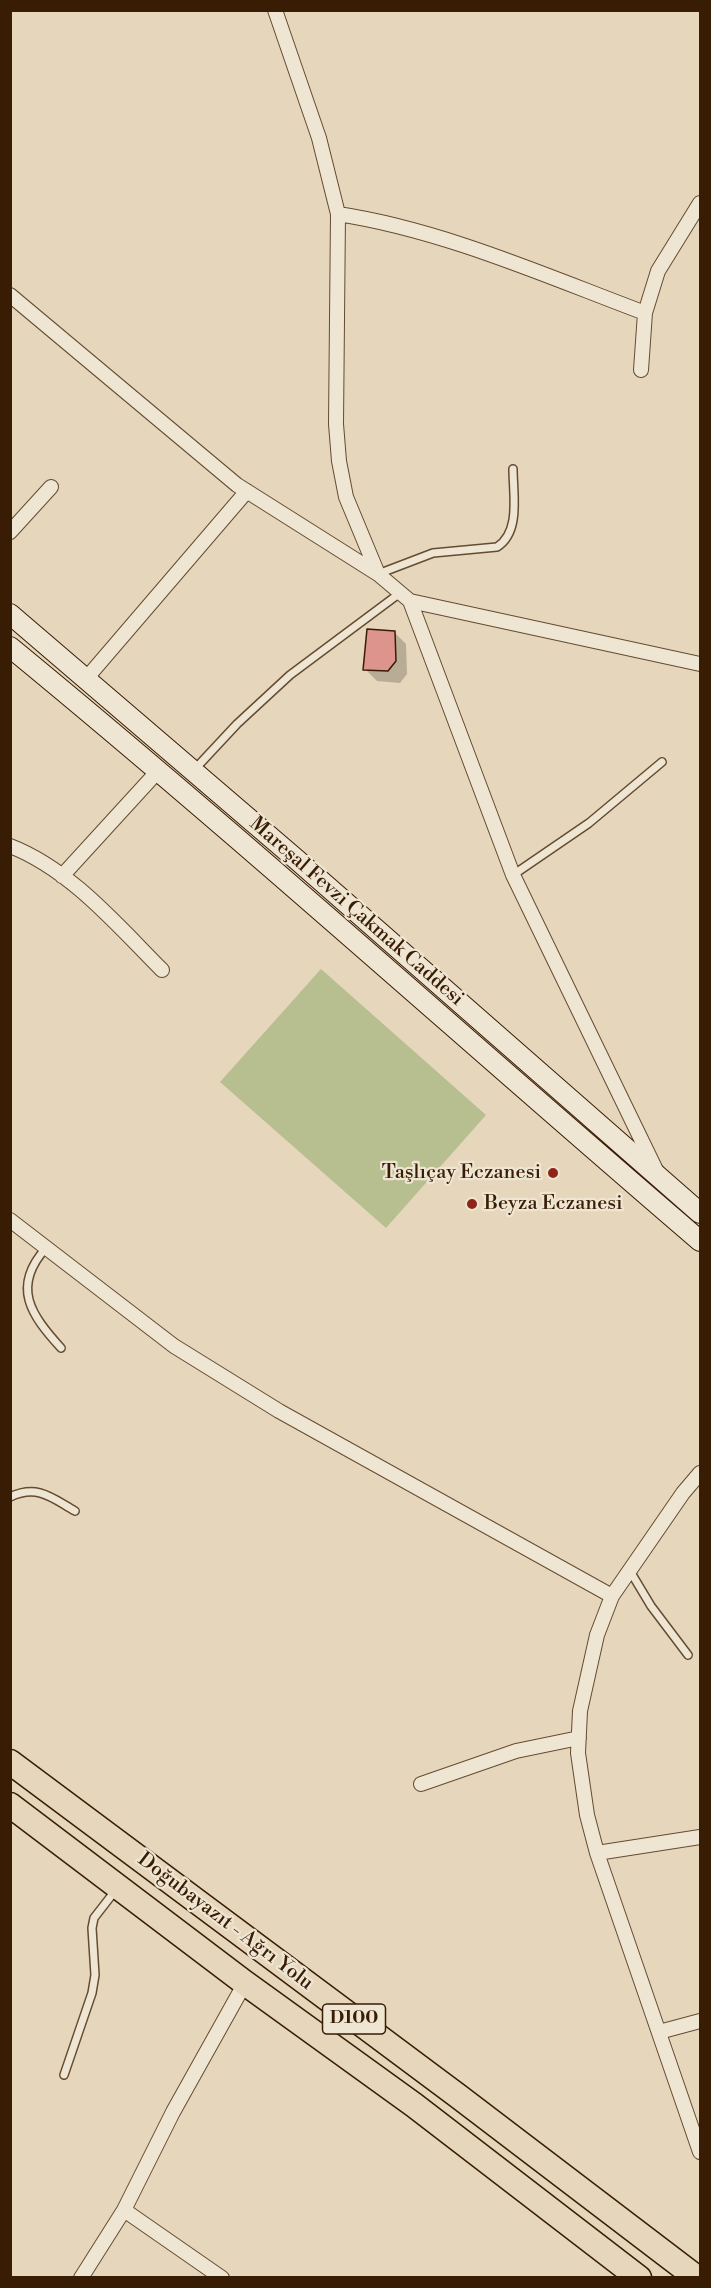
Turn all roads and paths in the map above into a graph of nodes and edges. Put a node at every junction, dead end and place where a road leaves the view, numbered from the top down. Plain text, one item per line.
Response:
1 (275, 10) edge
2 (700, 203) edge
3 (338, 214) junction
4 (10, 295) edge
5 (645, 313) junction
6 (641, 370) dead end
7 (513, 470) dead end
8 (51, 487) dead end
9 (247, 491) junction
10 (10, 532) edge
11 (378, 574) junction
12 (405, 597) junction
13 (10, 614) edge
14 (10, 647) edge
15 (698, 660) edge
16 (85, 680) junction
17 (662, 762) dead end
18 (158, 771) junction
19 (194, 771) junction
20 (10, 846) edge
21 (513, 874) junction
22 (62, 876) junction
23 (162, 970) dead end
24 (660, 1177) junction
25 (700, 1213) edge
26 (10, 1220) edge
27 (700, 1241) edge
28 (46, 1248) junction
29 (61, 1348) dead end
30 (700, 1473) edge
31 (10, 1497) edge
32 (75, 1511) dead end
33 (630, 1570) junction
34 (612, 1596) junction
35 (688, 1655) dead end
36 (579, 1738) junction
37 (10, 1762) edge
38 (421, 1784) dead end
39 (10, 1805) edge
40 (700, 1837) edge
41 (597, 1852) junction
42 (118, 1887) junction
43 (246, 1983) junction
44 (700, 2020) edge
45 (659, 2032) junction
46 (64, 2075) dead end
47 (700, 2152) edge
48 (124, 2210) junction
49 (81, 2277) edge
50 (222, 2277) edge
51 (639, 2277) edge
52 (697, 2277) edge

1 - 3 street
2 - 5 street
3 - 5 street
3 - 11 street
4 - 9 street
5 - 6 street
7 - 11 lane
8 - 10 street
9 - 11 street
9 - 16 street
11 - 12 street
12 - 15 street
12 - 19 lane
12 - 21 street
13 - 16 street, Mareşal Fevzi Çakmak Caddesi
14 - 18 street, Mareşal Fevzi Çakmak Caddesi
16 - 19 street, Mareşal Fevzi Çakmak Caddesi
17 - 21 lane
18 - 22 street
18 - 27 street, Mareşal Fevzi Çakmak Caddesi
19 - 24 street, Mareşal Fevzi Çakmak Caddesi
20 - 22 street
21 - 24 street
22 - 23 street
24 - 25 street, Mareşal Fevzi Çakmak Caddesi
26 - 28 street
28 - 29 lane
28 - 34 street
30 - 33 street
31 - 32 lane
33 - 34 street
33 - 35 lane
34 - 36 street
36 - 38 street
36 - 41 street
37 - 52 highway, Doğubayazıt - Ağrı Yolu / D100
39 - 42 highway, Doğubayazıt - Ağrı Yolu / D100
40 - 41 street
41 - 45 street
42 - 43 highway, Doğubayazıt - Ağrı Yolu / D100
42 - 46 lane
43 - 48 street
43 - 51 highway, Doğubayazıt - Ağrı Yolu / D100
44 - 45 street
45 - 47 street
48 - 49 street
48 - 50 street

